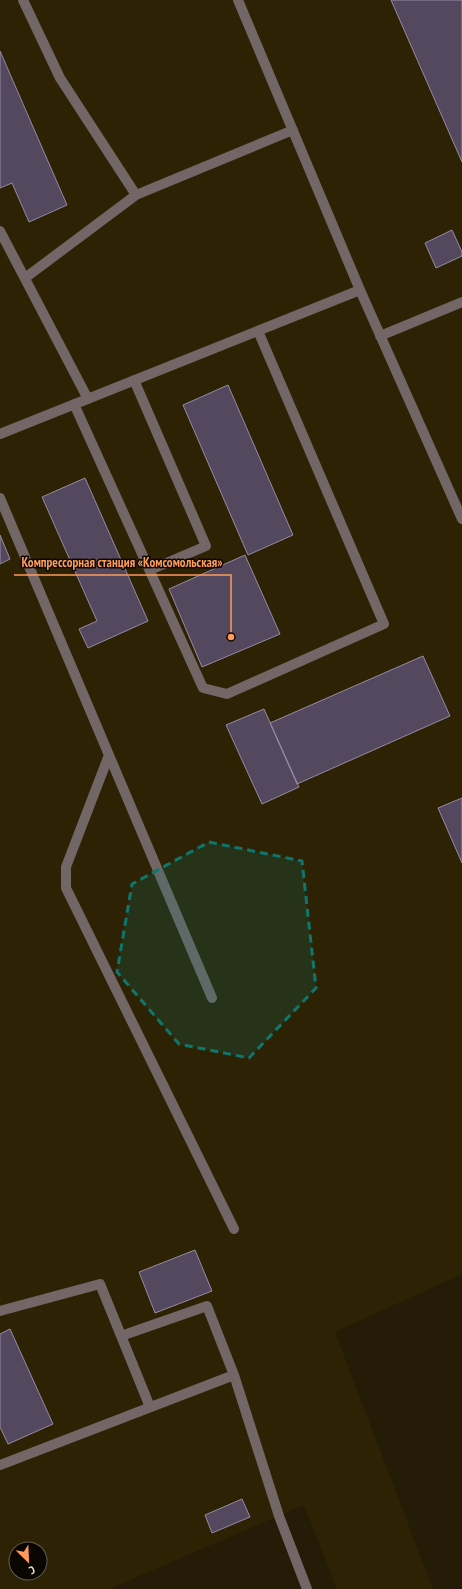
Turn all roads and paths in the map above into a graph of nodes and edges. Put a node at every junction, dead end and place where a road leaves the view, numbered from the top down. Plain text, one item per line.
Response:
1 (23, 0) edge
2 (238, 0) edge
3 (293, 130) junction
4 (136, 195) junction
5 (0, 231) edge
6 (25, 278) junction
7 (360, 290) junction
8 (462, 302) edge
9 (258, 331) junction
10 (380, 336) junction
11 (134, 380) junction
12 (88, 399) junction
13 (74, 404) junction
14 (0, 434) edge
15 (0, 498) edge
16 (462, 519) edge
17 (150, 570) junction
18 (109, 755) junction
19 (212, 998) dead end
20 (234, 1229) dead end
21 (0, 1311) edge
22 (121, 1336) junction
23 (234, 1375) junction
24 (150, 1407) junction
25 (0, 1465) edge
26 (307, 1589) edge

1 - 4 lane
2 - 3 lane
3 - 4 lane
3 - 7 lane
4 - 6 lane
5 - 6 lane
6 - 12 lane
7 - 9 lane
7 - 10 lane
8 - 10 lane
9 - 11 lane
9 - 17 lane
10 - 16 lane
11 - 12 lane
11 - 17 lane
12 - 13 lane
13 - 14 lane
13 - 17 lane
15 - 18 lane
18 - 19 lane
18 - 20 lane
21 - 22 lane
22 - 23 lane
22 - 24 lane
23 - 24 lane
23 - 26 lane
24 - 25 lane

